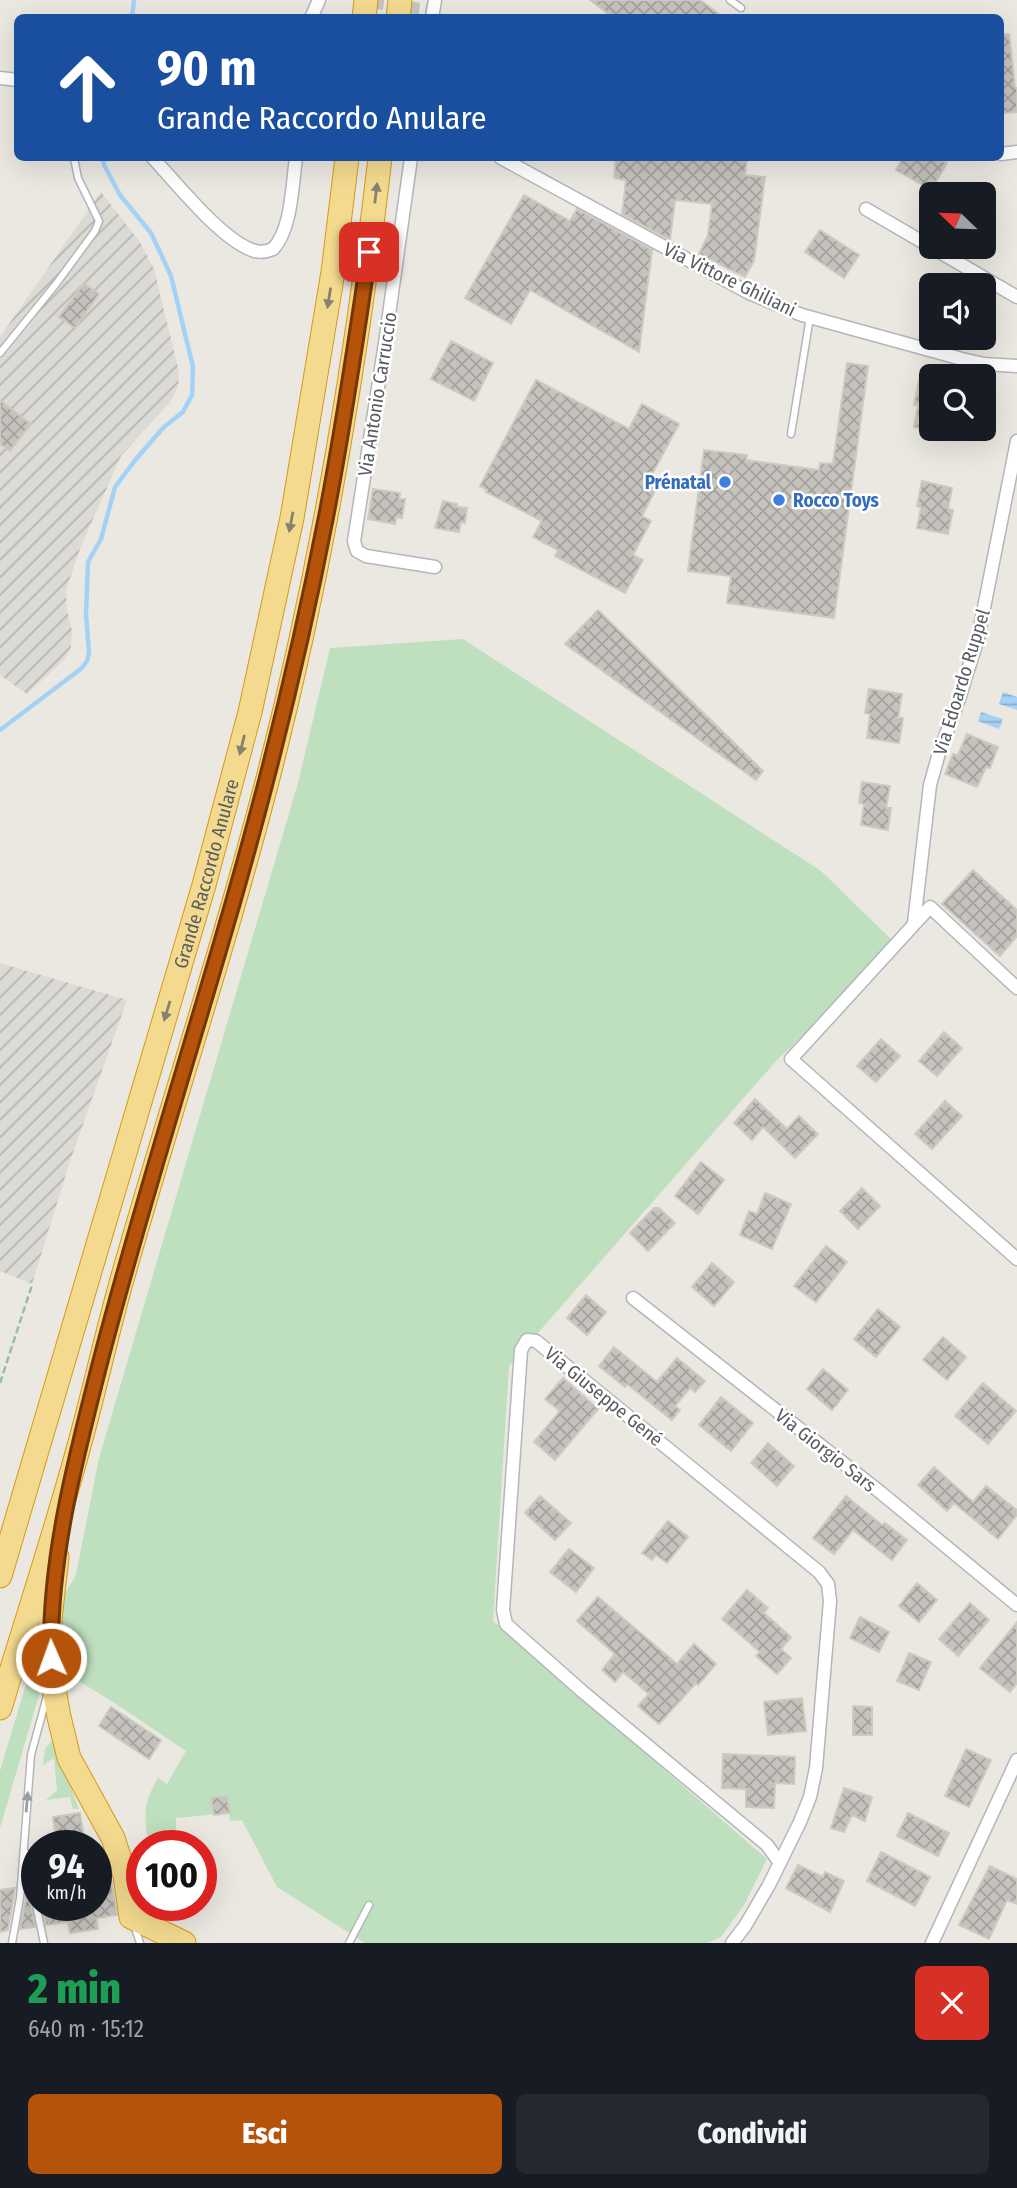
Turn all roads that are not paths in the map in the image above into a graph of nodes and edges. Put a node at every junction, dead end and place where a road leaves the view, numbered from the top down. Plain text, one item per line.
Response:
1 (730, 0) edge
2 (741, 8) dead end
3 (75, 161) edge
4 (156, 161) edge
5 (296, 161) edge
6 (347, 161) edge
7 (380, 161) edge
8 (411, 161) edge
9 (507, 161) edge
10 (866, 209) dead end
11 (1017, 297) edge
12 (810, 317) junction
13 (0, 353) edge
14 (1017, 366) edge
15 (791, 435) dead end
16 (1017, 441) edge
17 (435, 567) dead end
18 (914, 924) junction
19 (1017, 988) edge
20 (1017, 1259) edge
21 (633, 1298) dead end
22 (78, 1449) junction
23 (0, 1576) edge
24 (1017, 1605) edge
25 (52, 1678) junction
26 (0, 1708) edge
27 (1017, 1760) edge
28 (25, 1830) edge
29 (780, 1863) junction
30 (126, 1882) edge
31 (21, 1885) edge
32 (369, 1905) dead end
33 (40, 1921) edge
34 (132, 1921) edge
35 (139, 1921) edge
36 (12, 1943) edge
37 (44, 1943) edge
38 (140, 1943) edge
39 (184, 1943) edge
40 (349, 1943) edge
41 (732, 1943) edge
42 (932, 1943) edge

1 - 2 lane
3 - 13 lane
4 - 5 street
6 -> 23 highway, Grande Raccordo Anulare
22 -> 7 highway, Grande Raccordo Anulare
8 - 17 street, Via Antonio Carruccio
9 - 12 street, Via Vittore Ghiliani
10 - 11 street
12 - 14 street, Via Vittore Ghiliani
12 - 15 lane
16 - 18 street, Via Edoardo Ruppel
18 - 19 street
18 - 20 street
21 - 24 street, Via Giorgio Sars
22 - 25 highway
22 - 26 highway, Grande Raccordo Anulare
28 -> 25 lane
25 - 30 highway
27 - 42 street
29 - 29 street, Via Giuseppe Gené
29 - 41 street, Via Giuseppe Gené
31 - 36 lane
32 - 40 lane
33 - 37 lane
34 - 38 lane
35 - 39 highway

